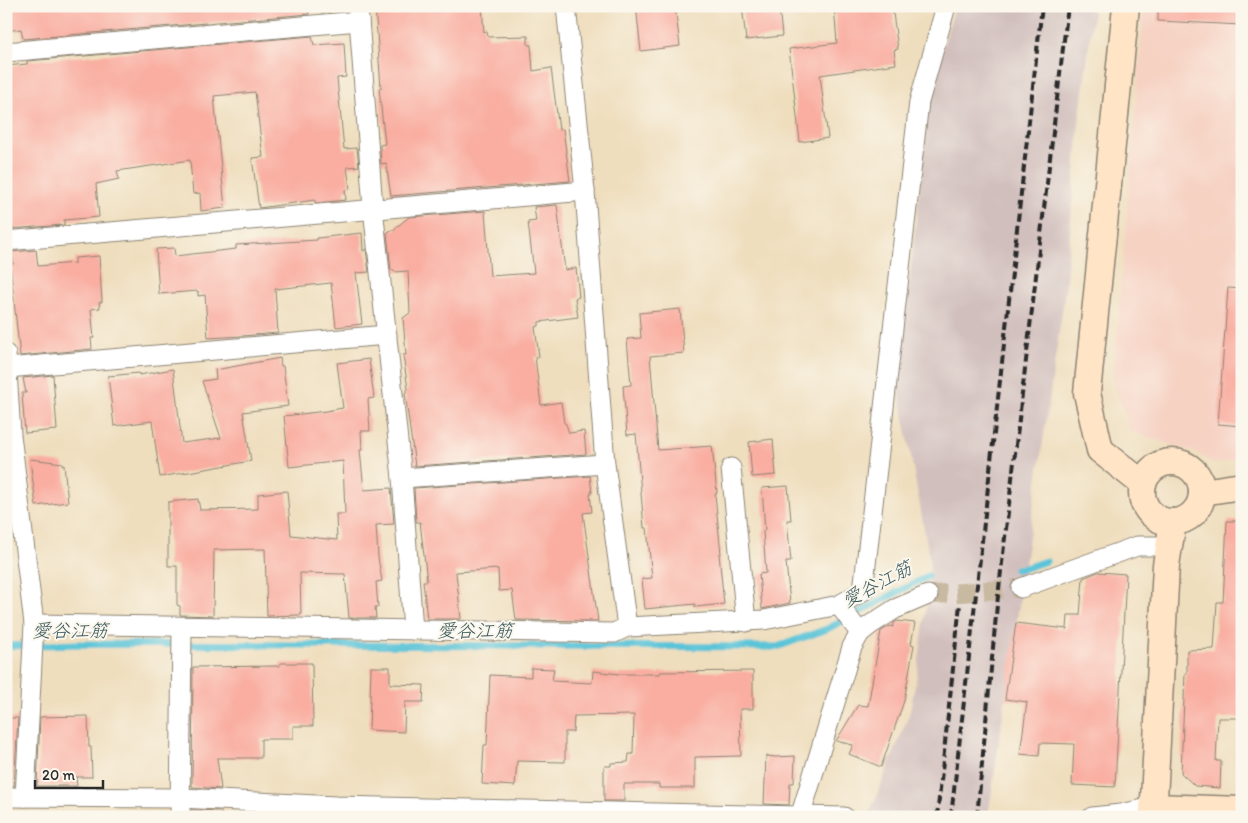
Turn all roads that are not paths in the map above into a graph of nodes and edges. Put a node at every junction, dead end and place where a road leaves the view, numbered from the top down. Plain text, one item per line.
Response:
1 (566, 6) edge
2 (946, 6) edge
3 (1126, 6) edge
4 (358, 14) edge
5 (6, 52) edge
6 (586, 191) junction
7 (373, 208) junction
8 (6, 240) edge
9 (387, 336) junction
10 (7, 361) edge
11 (9, 435) edge
12 (605, 464) junction
13 (731, 468) dead end
14 (402, 478) junction
15 (1143, 484) junction
16 (1242, 486) edge
17 (1202, 492) junction
18 (1171, 534) junction
19 (1021, 588) tunnel mouth
20 (928, 595) tunnel mouth
21 (850, 619) junction
22 (746, 622) junction
23 (627, 627) junction
24 (34, 629) junction
25 (413, 630) junction
26 (182, 632) junction
27 (6, 797) edge
28 (25, 797) junction
29 (181, 798) junction
30 (1242, 810) edge
31 (1153, 812) edge
32 (801, 816) edge
33 (180, 817) edge
34 (844, 817) edge
35 (1092, 817) edge

1 - 6 street
2 - 21 street
3 - 15 street
4 - 5 street
4 - 7 street
6 - 7 street
6 - 12 street
7 - 8 street
7 - 9 street
9 - 10 street
9 - 14 street
10 - 11 street
11 - 24 street
12 - 14 street
12 - 23 street
13 - 22 street
14 - 25 street
15 - 17 street
15 - 18 street
16 - 17 street
17 - 18 street
18 - 19 street
18 - 31 street
20 - 21 street
21 - 22 street
21 - 32 street
22 - 23 street
23 - 25 street
24 - 26 street
24 - 28 street
25 - 26 street
26 - 29 street
27 - 28 street
28 - 29 street
29 - 32 street
29 - 33 street
30 - 31 street
31 - 35 street
32 - 34 street

